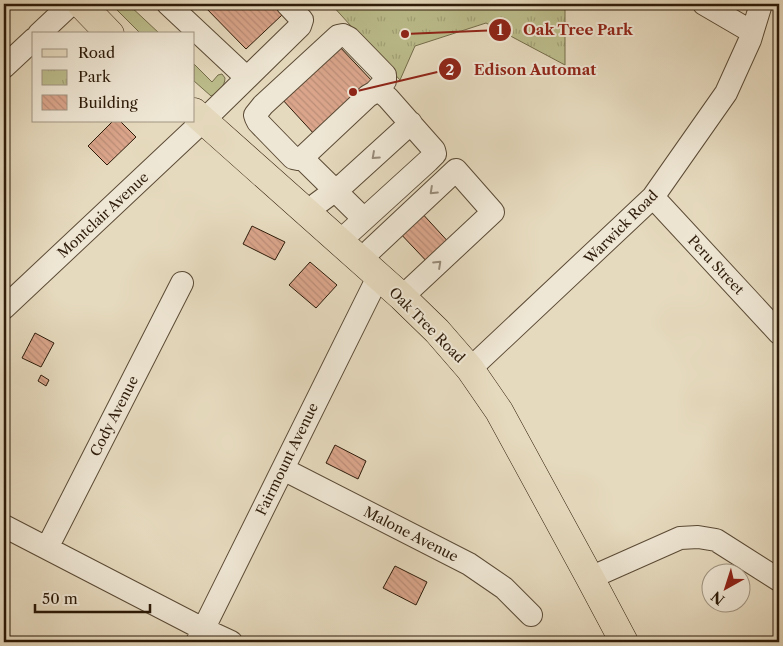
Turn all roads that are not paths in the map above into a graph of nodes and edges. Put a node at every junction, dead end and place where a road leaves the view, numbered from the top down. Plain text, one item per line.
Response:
1 (70, 4) edge
2 (81, 4) edge
3 (151, 4) edge
4 (168, 4) edge
5 (288, 4) edge
6 (704, 4) edge
7 (761, 4) edge
8 (41, 32) edge
9 (108, 32) edge
10 (181, 32) edge
11 (195, 32) edge
12 (195, 32) edge
13 (752, 32) junction
14 (32, 41) edge
15 (195, 45) edge
16 (4, 67) edge
17 (243, 82) junction
18 (376, 92) junction
19 (198, 117) edge
20 (193, 122) edge
21 (258, 122) junction
22 (411, 123) junction
23 (232, 147) junction
24 (294, 154) junction
25 (263, 174) junction
26 (335, 190) junction
27 (653, 197) junction
28 (306, 212) junction
29 (364, 219) junction
30 (339, 242) junction
31 (369, 268) junction
32 (182, 284) dead end
33 (402, 297) junction
34 (4, 308) edge
35 (779, 333) edge
36 (470, 369) junction
37 (282, 468) junction
38 (4, 526) edge
39 (47, 548) junction
40 (590, 578) junction
41 (779, 580) edge
42 (531, 615) dead end
43 (200, 636) edge
44 (231, 642) edge
45 (624, 642) edge

1 - 8 street
2 - 9 main road
3 - 10 street
4 - 12 street
5 - 17 street, Montclair Avenue
6 - 13 street
7 - 13 street, Warwick Road
11 - 17 street
13 - 27 street, Warwick Road
14 - 16 street
15 - 17 street
17 - 19 street, Montclair Avenue
18 - 21 street
18 - 22 street
18 - 24 street
19 - 23 main road, Oak Tree Road
20 - 34 street, Montclair Avenue
21 - 23 street
21 - 24 street
22 -> 26 street
22 - 29 street
23 - 25 main road, Oak Tree Road
24 - 25 street
24 - 26 street
25 - 28 main road, Oak Tree Road
26 - 28 street
26 - 29 street
27 - 35 street, Peru Street
27 - 36 street, Warwick Road
28 - 30 main road, Oak Tree Road
29 - 30 street
30 - 31 main road, Oak Tree Road
31 - 33 main road, Oak Tree Road
33 -> 31 street
31 - 37 street, Fairmount Avenue
32 - 39 street, Cody Avenue
33 - 36 main road, Oak Tree Road
36 - 40 main road, Oak Tree Road
37 - 42 street, Malone Avenue
37 - 43 street, Fairmount Avenue
38 - 39 street
39 - 43 street
40 - 41 street
40 - 45 main road, Oak Tree Road
43 - 44 street

